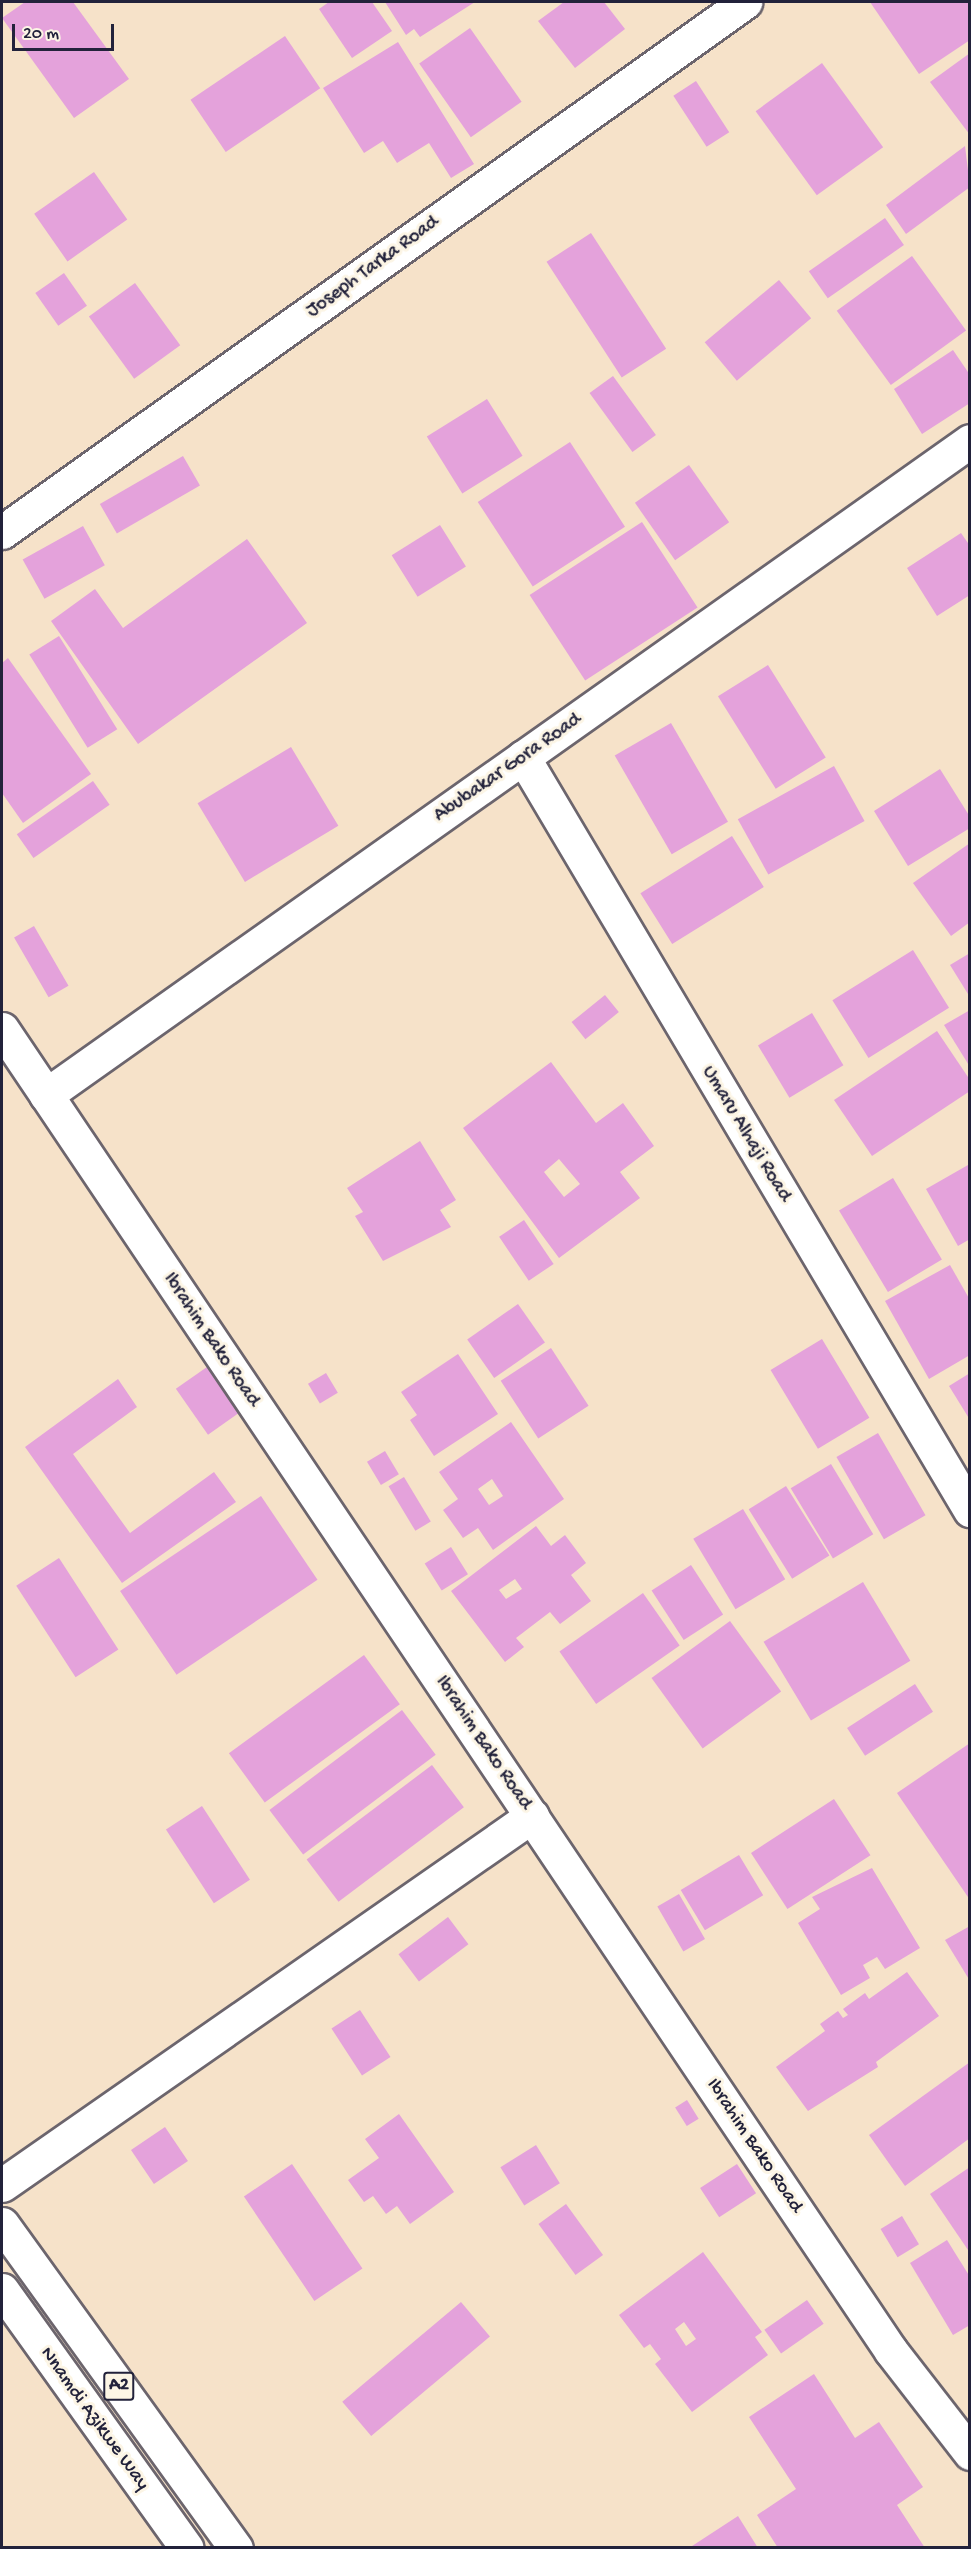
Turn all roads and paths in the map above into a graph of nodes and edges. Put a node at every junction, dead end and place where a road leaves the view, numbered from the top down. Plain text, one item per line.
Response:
1 (745, 2) edge
2 (969, 441) edge
3 (2, 532) edge
4 (523, 757) junction
5 (2, 1029) edge
6 (46, 1095) junction
7 (969, 1510) edge
8 (532, 1816) junction
9 (2, 2185) edge
10 (2, 2224) edge
11 (2, 2290) edge
12 (143, 2420) junction
13 (964, 2437) edge
14 (111, 2442) junction
15 (187, 2547) edge
16 (236, 2547) edge

1 - 3 main road, Joseph Tarka Road
2 - 4 main road, Abubakar Gora Road
4 - 6 main road, Abubakar Gora Road
4 - 7 main road, Umaru Alhaji Road
5 - 6 main road, Ibrahim Bako Road
6 - 8 main road, Ibrahim Bako Road
8 - 9 main road
8 - 13 main road, Ibrahim Bako Road
10 - 12 main road, Nnamdi Azikwe Way / A2
11 - 14 main road, Nnamdi Azikwe Way / A2
12 - 14 main road
12 - 16 main road, Nnamdi Azikwe Way / A2
14 - 15 main road, Nnamdi Azikwe Way / A2

